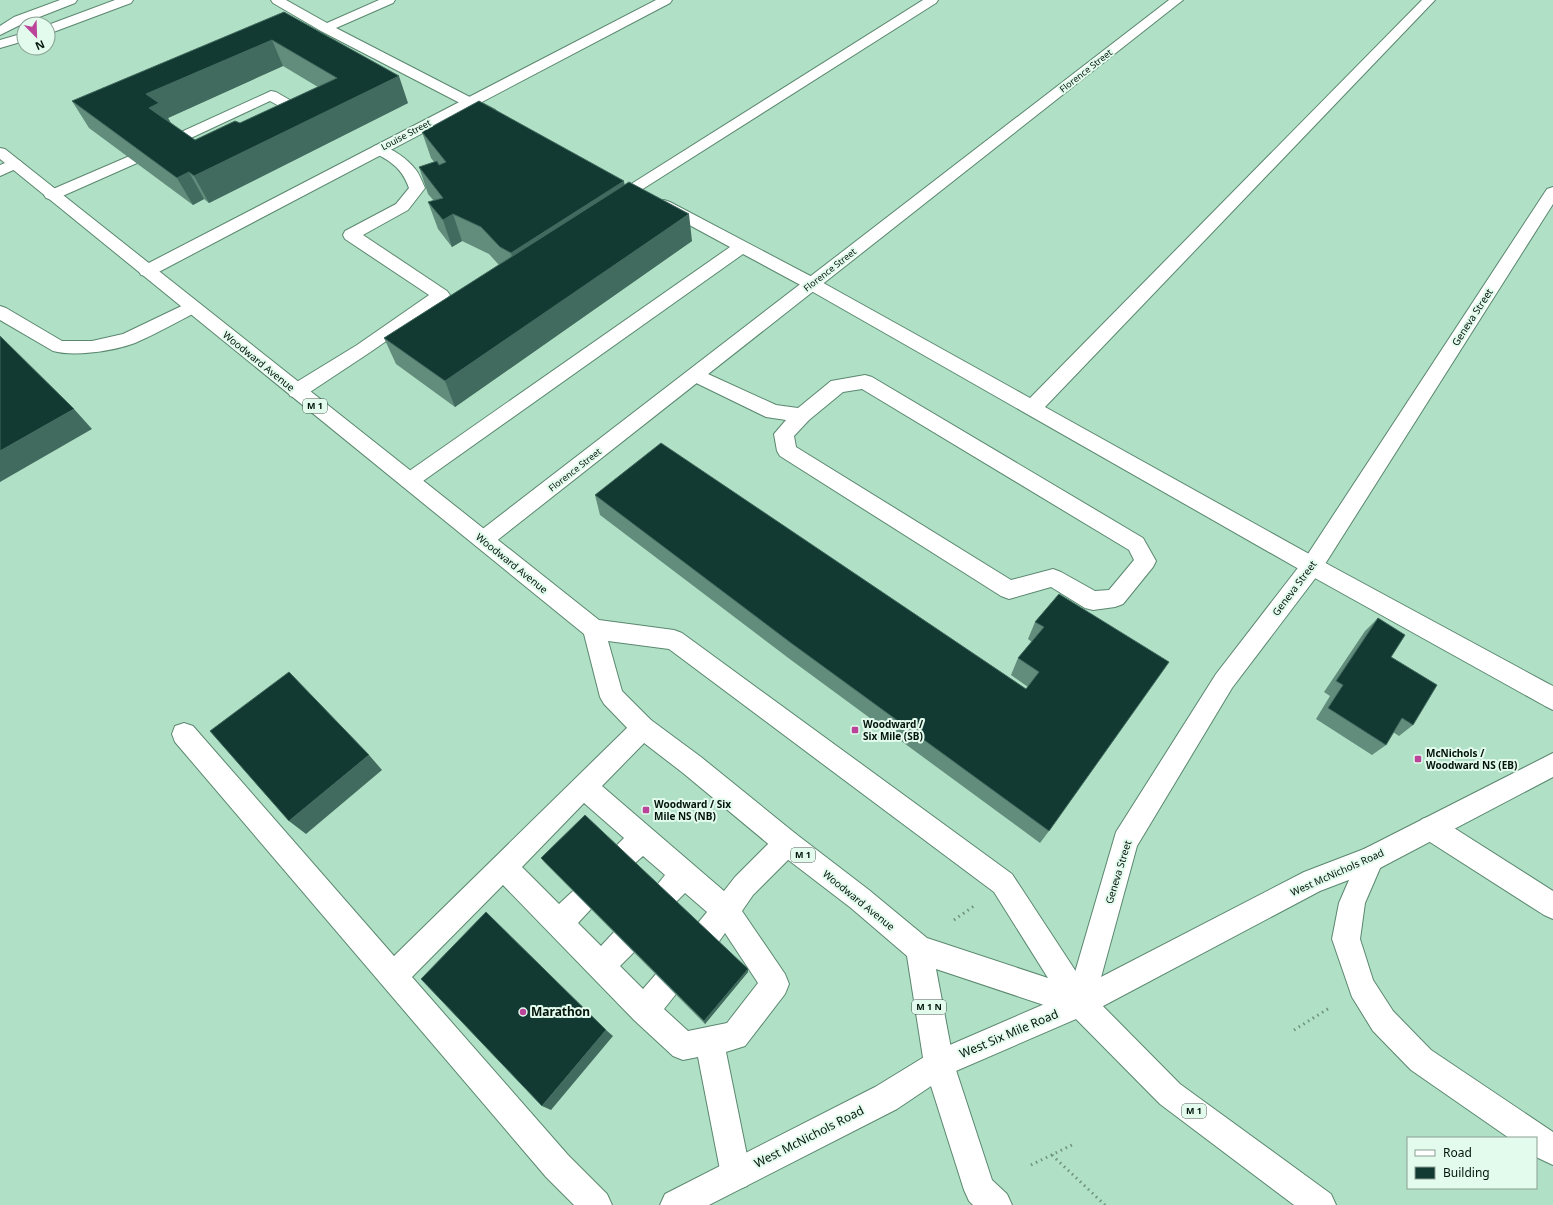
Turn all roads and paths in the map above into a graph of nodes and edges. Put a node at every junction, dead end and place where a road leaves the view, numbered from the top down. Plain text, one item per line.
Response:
1 (71, 0) edge
2 (127, 0) edge
3 (277, 0) edge
4 (389, 0) edge
5 (666, 0) edge
6 (932, 0) edge
7 (1177, 0) edge
8 (1429, 0) edge
9 (56, 27) edge
10 (326, 28) junction
11 (0, 31) edge
12 (16, 39) edge
13 (0, 44) edge
14 (470, 102) junction
15 (309, 117) edge
16 (504, 120) edge
17 (203, 126) junction
18 (216, 134) edge
19 (173, 141) edge
20 (379, 150) junction
21 (0, 152) edge
22 (132, 160) edge
23 (15, 164) junction
24 (0, 171) edge
25 (1553, 192) edge
26 (52, 194) junction
27 (741, 246) junction
28 (147, 271) junction
29 (812, 284) junction
30 (192, 307) junction
31 (0, 312) edge
32 (696, 374) junction
33 (297, 391) junction
34 (1032, 408) junction
35 (802, 415) junction
36 (409, 481) junction
37 (483, 540) junction
38 (1312, 566) junction
39 (594, 629) junction
40 (1553, 700) edge
41 (643, 728) junction
42 (184, 734) dead end
43 (1553, 764) edge
44 (584, 787) junction
45 (1431, 828) junction
46 (787, 843) junction
47 (1371, 859) junction
48 (504, 867) junction
49 (684, 874) junction
50 (666, 894) edge
51 (582, 900) edge
52 (974, 906) dead end
53 (1553, 906) edge
54 (726, 911) junction
55 (954, 920) dead end
56 (559, 924) junction
57 (708, 933) edge
58 (624, 942) edge
59 (919, 949) junction
60 (602, 965) junction
61 (394, 976) junction
62 (666, 984) edge
63 (1080, 1003) junction
64 (1334, 1005) dead end
65 (644, 1010) junction
66 (1294, 1030) dead end
67 (710, 1042) junction
68 (939, 1064) junction
69 (1535, 1137) edge
70 (1537, 1139) edge
71 (1074, 1144) dead end
72 (1553, 1150) edge
73 (1052, 1155) junction
74 (1031, 1166) dead end
75 (736, 1175) junction
76 (596, 1205) edge
77 (676, 1205) edge
78 (996, 1205) edge
79 (1104, 1205) edge
80 (1320, 1205) edge

1 - 11 street
2 - 9 street
3 - 10 street
4 - 10 street
5 - 14 street, Louise Street
6 - 27 street
7 - 29 street, Florence Street
8 - 34 street
10 - 14 street
12 - 13 street
14 - 16 street
14 - 20 street, Louise Street
15 - 17 street
17 - 18 street
17 - 19 street
20 - 28 street, Louise Street
20 - 33 street
21 - 23 street, Woodward Avenue / M 1
22 - 26 street
23 - 24 street
23 - 26 street, Woodward Avenue / M 1
25 - 38 street, Geneva Street
26 - 28 street, Woodward Avenue / M 1
27 - 29 street
27 - 36 street
28 - 30 street, Woodward Avenue / M 1
29 - 32 street, Florence Street
29 - 34 street
30 - 31 street
30 - 33 street, Woodward Avenue / M 1
32 - 35 street
32 - 37 street, Florence Street
33 - 36 street, Woodward Avenue / M 1
34 - 38 street
35 - 35 street
36 - 37 street, Woodward Avenue / M 1
37 - 39 street, Woodward Avenue / M 1
38 - 40 street
38 - 63 street, Geneva Street
39 - 41 street, Woodward Avenue / M 1
39 - 63 street, Woodward Avenue / M 1
41 - 44 street
41 - 46 street, Woodward Avenue / M 1
42 - 61 street
43 - 45 street, West McNichols Road
44 - 48 street
44 - 49 street
45 - 47 street, West McNichols Road
45 - 53 street
46 - 54 street
46 - 59 street, Woodward Avenue / M 1
47 - 63 street, West McNichols Road
47 - 69 street
48 - 56 street
48 - 61 street
49 - 50 street
49 - 54 street
51 - 56 street
52 - 55 path
54 - 57 street
54 - 67 street
56 - 60 street
58 - 60 street
59 - 63 street, Woodward Avenue / M 1
59 - 68 street, M 1 N
60 - 65 street
61 - 76 street
62 - 65 street
63 - 68 street, West Six Mile Road
63 - 80 street, Woodward Avenue / M 1
64 - 66 path
65 - 67 street
67 - 75 street
68 - 75 street, West McNichols Road
68 - 78 street
70 - 72 street
71 - 73 path
73 - 74 path
73 - 79 path
75 - 77 street, West McNichols Road

